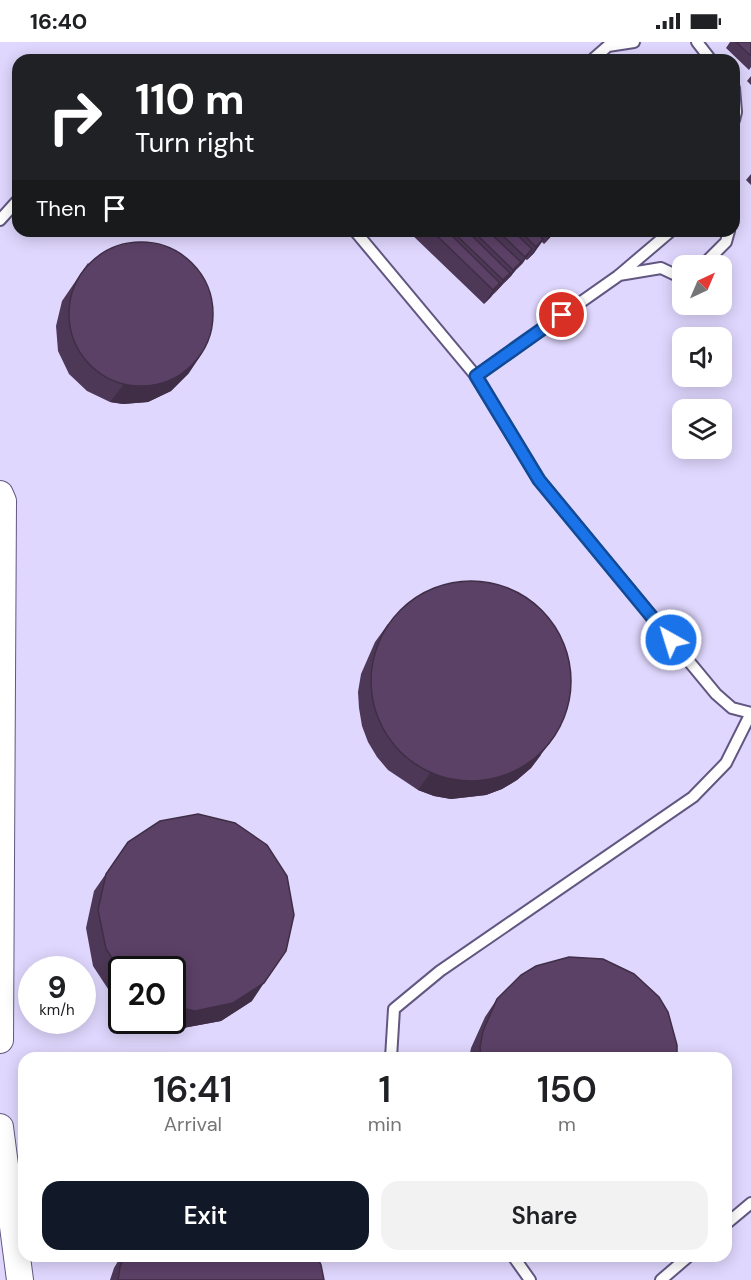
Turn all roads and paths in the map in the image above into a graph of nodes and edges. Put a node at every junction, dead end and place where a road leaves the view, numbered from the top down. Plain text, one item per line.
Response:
1 (634, 42) edge
2 (697, 42) edge
3 (599, 54) edge
4 (706, 54) edge
5 (12, 207) edge
6 (0, 220) edge
7 (360, 237) edge
8 (664, 237) edge
9 (727, 237) edge
10 (713, 255) edge
11 (672, 274) edge
12 (618, 276) junction
13 (476, 376) junction
14 (0, 494) edge
15 (751, 713) edge
16 (0, 1040) edge
17 (391, 1052) edge
18 (0, 1127) edge
19 (751, 1203) edge
20 (732, 1219) edge
21 (517, 1262) edge
22 (682, 1262) edge
23 (20, 1280) edge
24 (530, 1280) edge
25 (661, 1280) edge

1 - 3 lane
2 - 4 lane
5 - 6 lane
7 - 13 lane
8 - 12 lane
9 - 10 lane
11 - 12 lane
12 - 13 lane
13 - 15 lane
14 - 16 street
15 - 17 lane
18 - 23 street
19 - 20 lane
21 - 24 lane
22 - 25 lane

